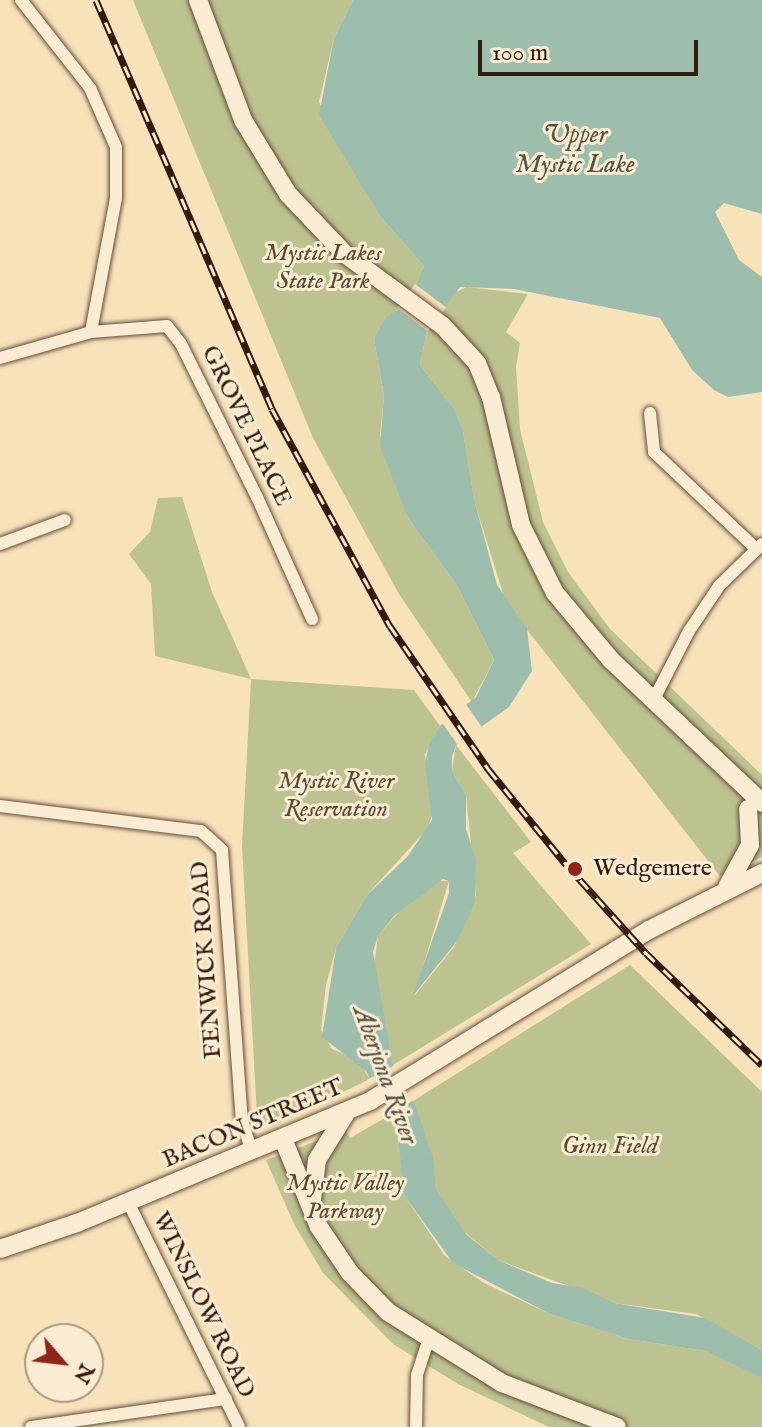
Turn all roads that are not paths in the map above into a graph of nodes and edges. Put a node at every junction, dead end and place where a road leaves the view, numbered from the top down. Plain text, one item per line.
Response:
1 (21, 0) edge
2 (198, 0) edge
3 (91, 332) junction
4 (0, 358) edge
5 (650, 413) dead end
6 (65, 520) dead end
7 (0, 544) edge
8 (759, 546) edge
9 (312, 619) dead end
10 (653, 701) junction
11 (0, 806) edge
12 (755, 806) edge
13 (762, 829) edge
14 (762, 873) edge
15 (722, 892) junction
16 (348, 1111) junction
17 (283, 1139) junction
18 (252, 1152) junction
19 (128, 1202) junction
20 (311, 1213) junction
21 (0, 1249) edge
22 (428, 1341) junction
23 (226, 1399) junction
24 (31, 1427) edge
25 (239, 1427) edge
26 (416, 1427) edge
27 (617, 1427) edge

1 - 3 street
2 - 10 main road
3 - 4 street, GROVE PLACE
3 - 9 street, GROVE PLACE
5 - 8 street
6 - 7 street
8 - 10 street
10 - 12 main road
11 - 18 street, FENWICK ROAD
12 - 13 main road
12 - 15 main road
14 - 15 main road, BACON STREET
15 - 16 main road, BACON STREET
16 - 17 main road, BACON STREET
16 - 20 main road
17 - 18 main road, BACON STREET
17 - 20 main road
18 - 19 main road, BACON STREET
19 - 21 main road, BACON STREET
19 - 23 street, WINSLOW ROAD
20 - 22 main road
22 - 26 street
22 - 27 main road
23 - 24 street
23 - 25 street, WINSLOW ROAD

